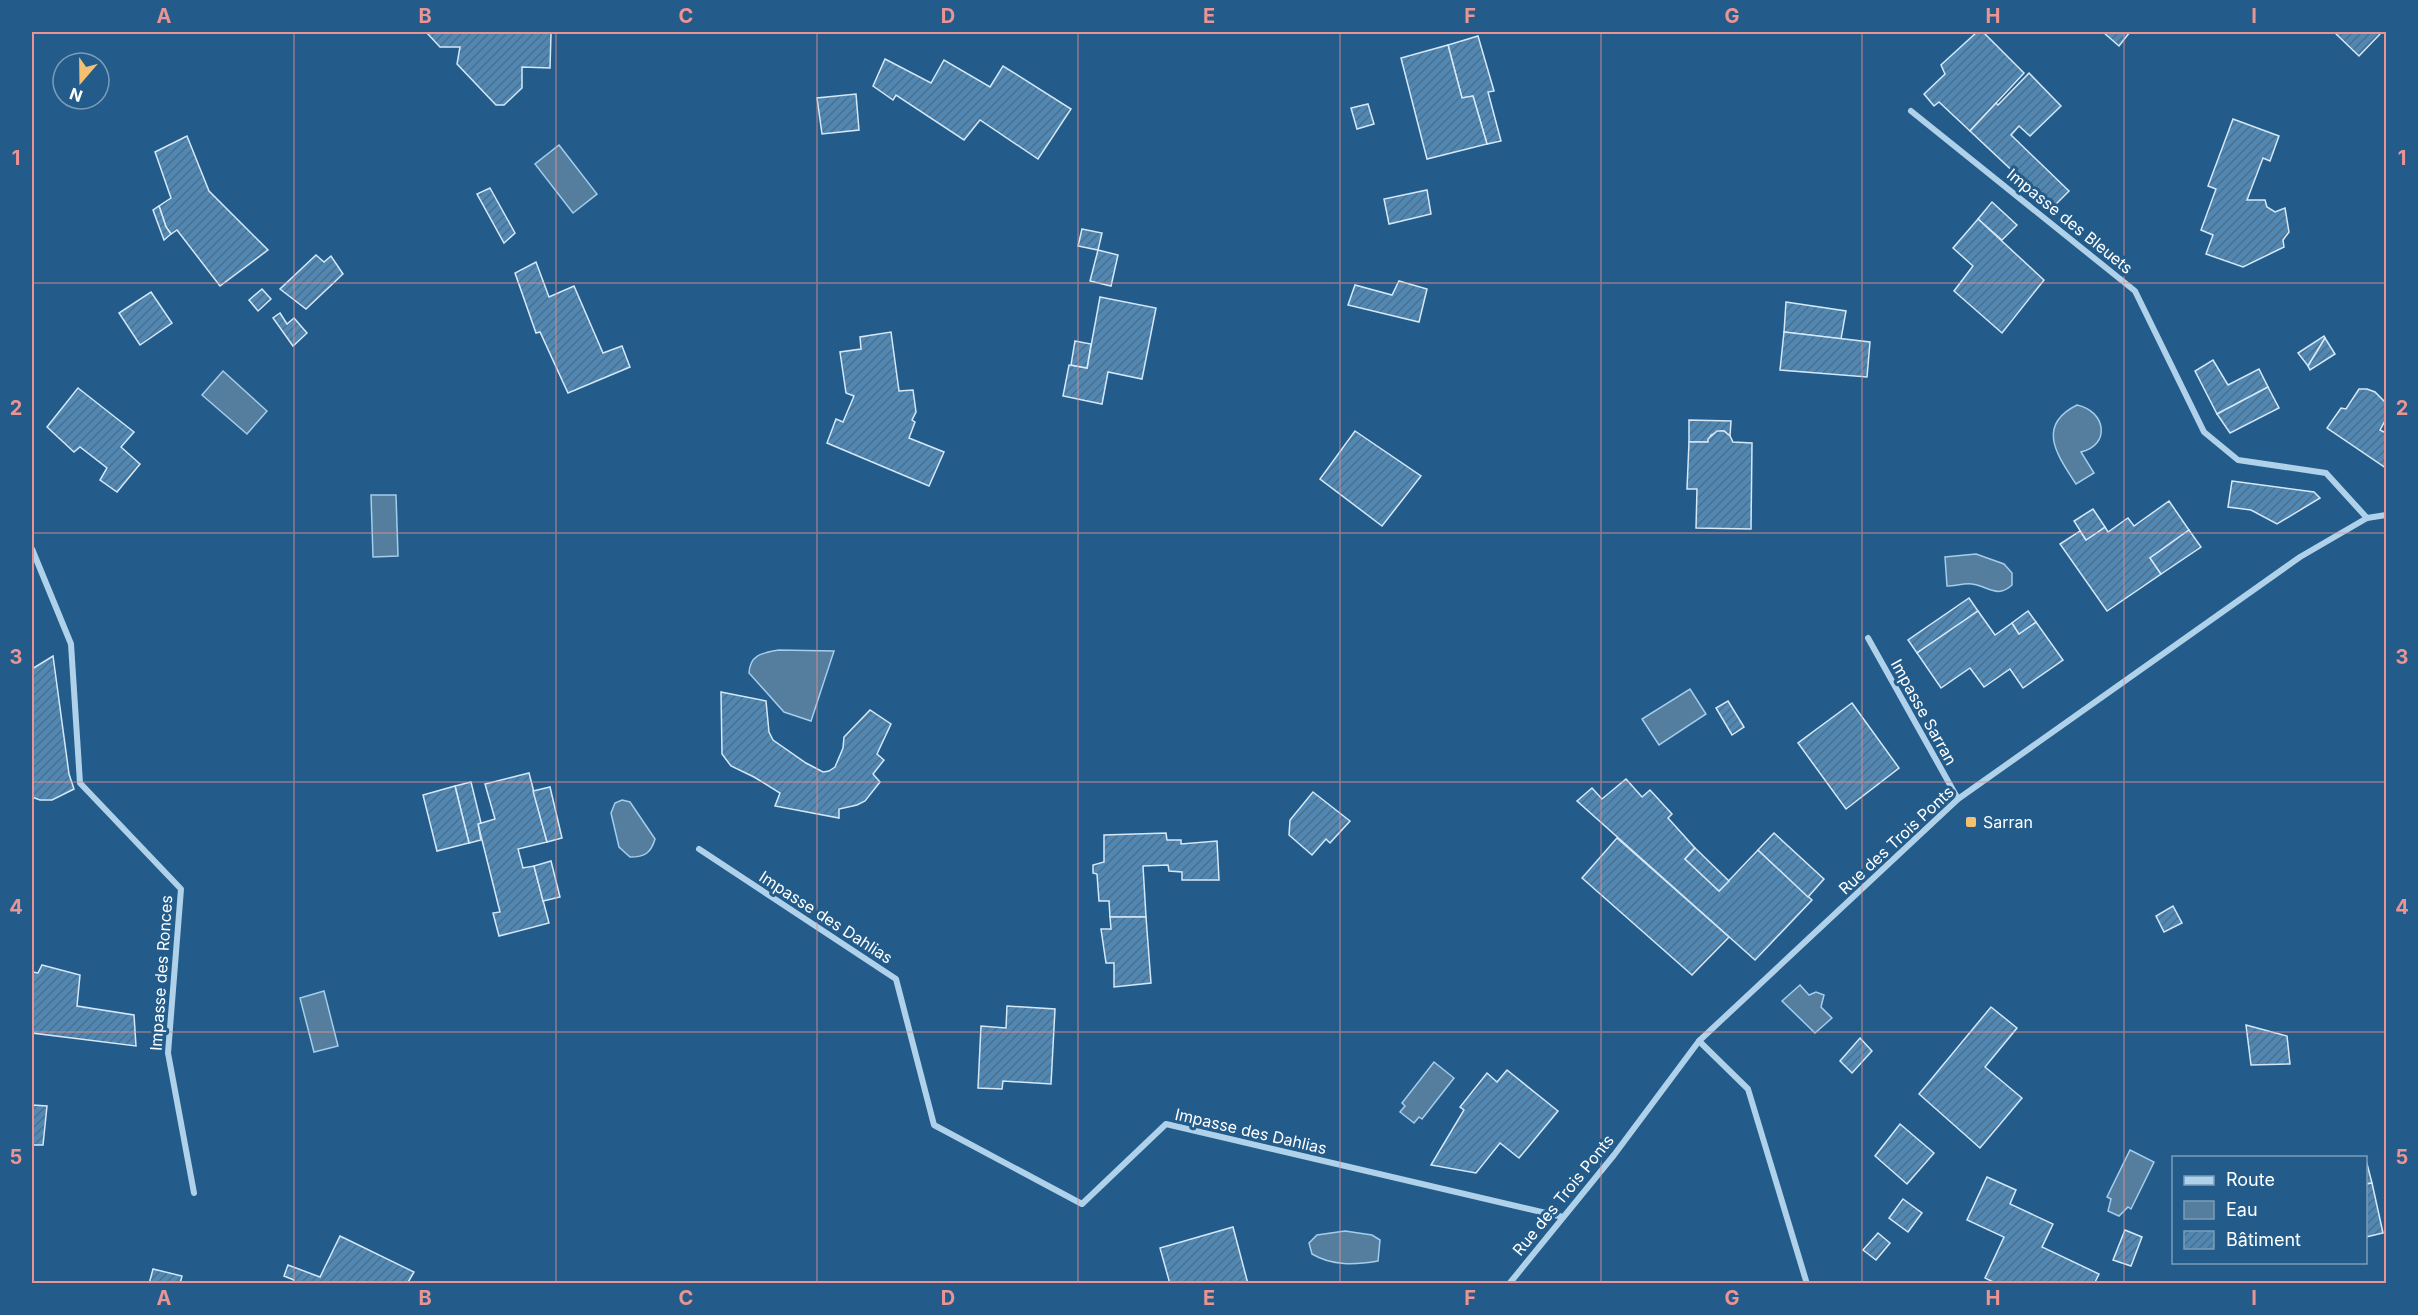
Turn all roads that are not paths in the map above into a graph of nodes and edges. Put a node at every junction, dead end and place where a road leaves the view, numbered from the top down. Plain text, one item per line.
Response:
1 (1911, 111) dead end
2 (2386, 515) edge
3 (2367, 518) junction
4 (32, 549) edge
5 (1868, 638) dead end
6 (1958, 799) junction
7 (699, 849) dead end
8 (1699, 1041) junction
9 (194, 1194) dead end
10 (1563, 1217) junction
11 (1509, 1284) edge
12 (1807, 1284) edge

1 - 3 street, Impasse des Bleuets
2 - 3 street, Rue des Trois Ponts
3 - 6 street, Rue des Trois Ponts
4 - 9 street, Impasse des Ronces
5 - 6 street, Impasse Sarran
6 - 8 street, Rue des Trois Ponts
7 - 10 street, Impasse des Dahlias
8 - 10 street, Rue des Trois Ponts
8 - 12 street
10 - 11 street, Rue des Trois Ponts

